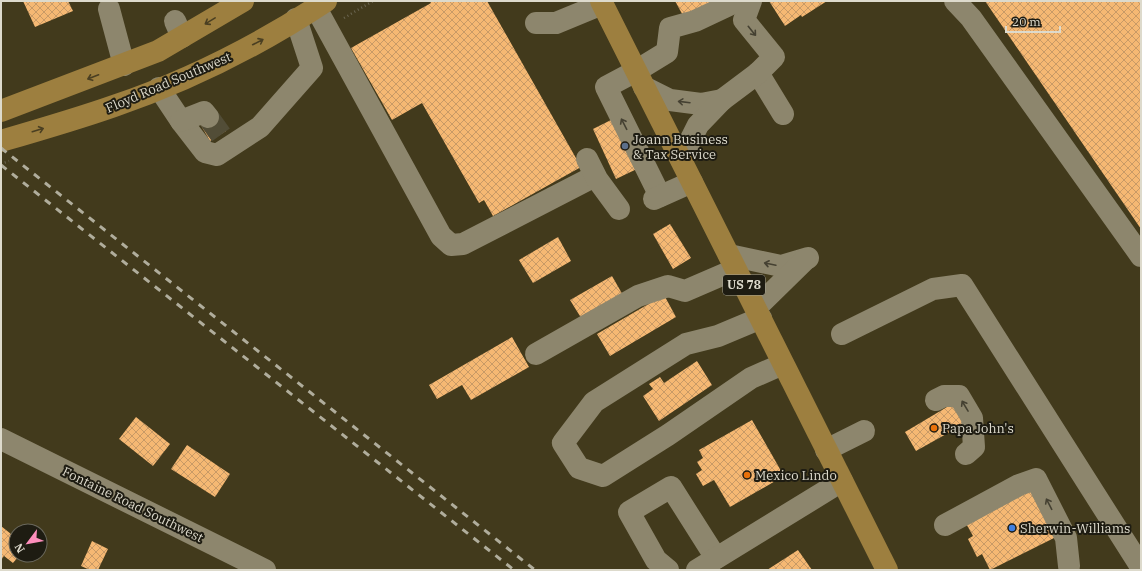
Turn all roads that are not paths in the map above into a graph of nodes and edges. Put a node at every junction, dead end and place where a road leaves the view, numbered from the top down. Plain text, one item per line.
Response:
1 (731, 1) edge
2 (751, 1) edge
3 (955, 1) edge
4 (601, 2) edge
5 (232, 4) edge
6 (321, 5) edge
7 (110, 9) dead end
8 (296, 19) junction
9 (536, 23) dead end
10 (124, 65) junction
11 (758, 73) junction
12 (640, 79) junction
13 (159, 88) junction
14 (722, 100) junction
15 (1, 111) edge
16 (783, 114) dead end
17 (208, 117) dead end
18 (180, 121) junction
19 (1, 141) edge
20 (681, 159) junction
21 (692, 182) junction
22 (619, 209) dead end
23 (1141, 256) edge
24 (732, 262) junction
25 (758, 313) junction
26 (842, 334) dead end
27 (536, 354) dead end
28 (783, 364) junction
29 (936, 400) dead end
30 (864, 431) dead end
31 (1, 439) edge
32 (826, 450) junction
33 (966, 454) dead end
34 (842, 481) junction
35 (945, 525) dead end
36 (716, 558) junction
37 (1069, 566) dead end
38 (254, 567) edge
39 (1141, 567) edge
40 (668, 570) edge
41 (697, 570) edge
42 (886, 570) edge

1 - 12 street
2 -> 11 street
3 - 23 street
4 - 9 street
4 - 12 main road, US 78
5 -> 10 main road
6 - 8 main road, Floyd Road Southwest
6 - 22 street
7 - 10 street
13 -> 8 main road, Floyd Road Southwest
8 - 18 street
10 -> 15 main road
11 - 14 street
11 - 16 street
14 -> 12 street
12 - 20 main road, US 78
21 -> 12 street
13 - 18 street
19 -> 13 main road, Floyd Road Southwest
14 - 20 street
17 - 18 street
20 - 21 main road, US 78
21 - 24 main road, US 78
24 - 25 main road, US 78
25 -> 24 street
24 - 27 street
25 - 28 main road, US 78
25 - 28 street
26 - 39 street
28 - 32 main road, US 78
33 -> 29 street
30 - 32 street
31 - 38 street, Fontaine Road Southwest
32 - 34 main road, US 78
34 - 36 street
34 - 42 main road, US 78
37 -> 35 street
36 - 40 street
36 - 41 street

